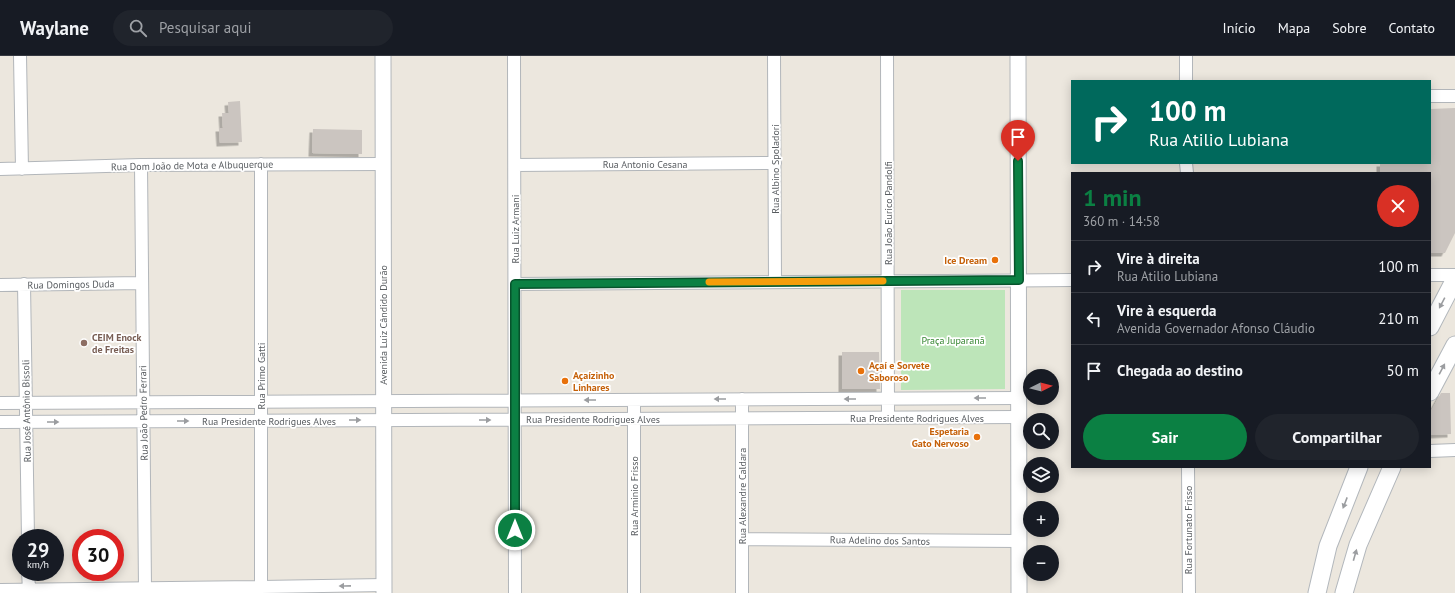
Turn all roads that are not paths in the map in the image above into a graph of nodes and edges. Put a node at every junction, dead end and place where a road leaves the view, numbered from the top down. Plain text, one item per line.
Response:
1 (20, 56) edge
2 (383, 56) edge
3 (514, 56) edge
4 (774, 56) edge
5 (887, 56) edge
6 (1018, 56) edge
7 (1186, 56) edge
8 (1186, 80) edge
9 (1431, 96) edge
10 (1455, 96) edge
11 (775, 163) junction
12 (261, 164) junction
13 (383, 164) junction
14 (141, 165) junction
15 (515, 165) junction
16 (0, 169) edge
17 (22, 169) junction
18 (1431, 275) edge
19 (1455, 275) edge
20 (1455, 279) edge
21 (1019, 280) junction
22 (1071, 280) edge
23 (888, 281) junction
24 (775, 282) junction
25 (142, 283) junction
26 (0, 284) edge
27 (24, 284) junction
28 (515, 284) junction
29 (1431, 325) edge
30 (1455, 345) edge
31 (1431, 390) edge
32 (1019, 398) junction
33 (742, 399) junction
34 (888, 399) junction
35 (515, 400) junction
36 (634, 400) junction
37 (384, 401) junction
38 (143, 402) junction
39 (261, 402) junction
40 (0, 403) edge
41 (26, 403) junction
42 (1019, 417) junction
43 (888, 418) junction
44 (634, 419) junction
45 (741, 419) junction
46 (384, 420) junction
47 (514, 420) junction
48 (143, 421) junction
49 (261, 421) junction
50 (0, 422) edge
51 (26, 422) junction
52 (1455, 450) edge
53 (1431, 451) edge
54 (1188, 468) edge
55 (1359, 468) edge
56 (1392, 468) edge
57 (28, 529) edge
58 (742, 539) junction
59 (1019, 541) junction
60 (29, 581) edge
61 (261, 587) junction
62 (144, 588) junction
63 (29, 589) junction
64 (384, 589) edge
65 (0, 590) edge
66 (515, 593) edge
67 (634, 593) edge
68 (742, 593) edge
69 (1019, 593) edge
70 (1189, 593) edge
71 (1317, 593) edge
72 (1344, 593) edge

1 - 17 street
2 - 13 street, Avenida Luiz Cândido Durão
3 - 15 street, Rua Luiz Armani
4 - 11 street, Rua Albino Spoladori
5 - 23 street, Rua João Eurico Pandolfi
6 - 21 street
7 - 8 street
9 - 10 street
11 - 15 street, Rua Antonio Cesana
11 - 24 street, Rua Albino Spoladori
12 - 13 street, Rua Dom João de Mota e Albuquerque
12 - 14 street, Rua Dom João de Mota e Albuquerque
12 - 39 street, Rua Primo Gatti
13 - 37 street, Avenida Luiz Cândido Durão
14 - 17 street, Rua Dom João de Mota e Albuquerque
14 - 25 street, Rua João Pedro Ferrari
15 - 28 street, Rua Luiz Armani
16 - 17 street, Rua Dom João de Mota e Albuquerque
18 - 19 street
20 -> 29 main road
21 - 22 street
21 - 23 street
21 - 32 street
23 - 24 street
23 - 34 street, Rua João Eurico Pandolfi
24 - 28 street
25 - 27 street, Rua Domingos Duda
25 - 38 street, Rua João Pedro Ferrari
26 - 27 street, Rua Domingos Duda
27 - 41 street, Rua José Antônio Bissoli
28 - 35 street, Rua Luiz Armani
31 -> 30 main road
32 -> 34 street, Rua Presidente Rodrigues Alves
32 - 42 street
34 -> 33 street, Rua Presidente Rodrigues Alves
33 -> 36 street, Rua Presidente Rodrigues Alves
33 - 45 street, Rua Alexandre Caldara
34 - 43 street, Rua João Eurico Pandolfi
36 -> 35 street, Rua Presidente Rodrigues Alves
35 - 37 street, Rua Presidente Rodrigues Alves
35 - 47 street, Rua Luiz Armani
36 - 44 street, Rua Arminio Frisso
37 - 39 street, Rua Presidente Rodrigues Alves
37 - 46 street, Avenida Luiz Cândido Durão
38 - 39 street, Rua Presidente Rodrigues Alves
38 - 41 street, Rua Presidente Rodrigues Alves
38 - 48 street, Rua João Pedro Ferrari
39 - 49 street, Rua Primo Gatti
40 - 41 street, Rua Presidente Rodrigues Alves
41 - 51 street, Rua José Antônio Bissoli
42 - 43 street, Rua Presidente Rodrigues Alves
42 - 59 street
43 - 45 street, Rua Presidente Rodrigues Alves
44 - 45 street, Rua Presidente Rodrigues Alves
44 - 47 street, Rua Presidente Rodrigues Alves
44 - 67 street, Rua Arminio Frisso
45 - 58 street, Rua Alexandre Caldara
46 -> 47 street, Rua Presidente Rodrigues Alves
49 -> 46 street, Rua Presidente Rodrigues Alves
46 - 64 street, Avenida Luiz Cândido Durão
47 - 66 street, Rua Luiz Armani
48 -> 49 street, Rua Presidente Rodrigues Alves
51 -> 48 street, Rua Presidente Rodrigues Alves
48 - 62 street, Rua João Pedro Ferrari
49 - 61 street, Rua Primo Gatti
50 - 51 street, Rua Presidente Rodrigues Alves
51 - 57 street, Rua José Antônio Bissoli
52 - 53 street
54 - 70 street, Rua Fortunato Frisso
55 -> 71 main road
72 -> 56 main road
58 - 59 street, Rua Adelino dos Santos
58 - 68 street, Rua Alexandre Caldara
59 - 69 street
60 - 63 street
61 - 62 street
64 -> 61 street
62 - 63 street
63 - 65 street

